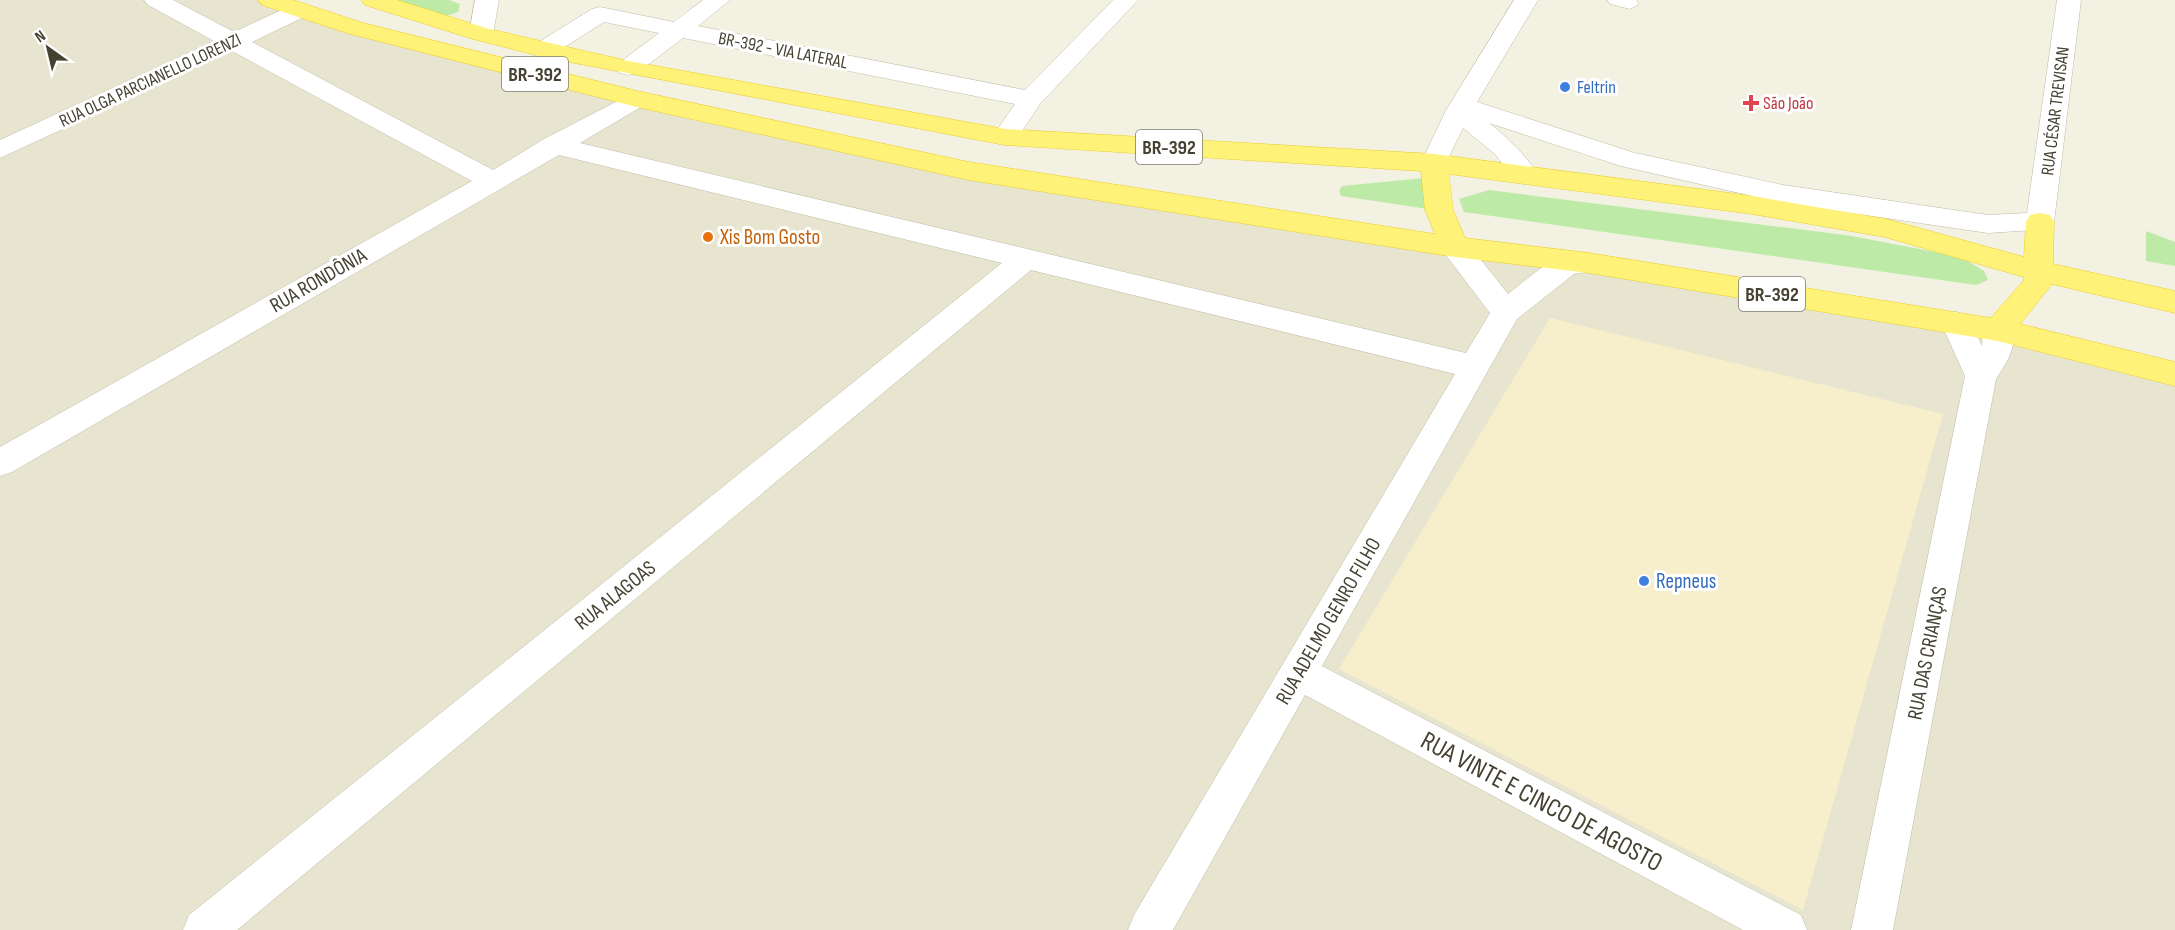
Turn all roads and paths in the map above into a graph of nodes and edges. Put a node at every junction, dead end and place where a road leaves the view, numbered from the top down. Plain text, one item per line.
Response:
1 (156, 0) edge
2 (270, 0) edge
3 (373, 0) edge
4 (487, 0) edge
5 (718, 0) edge
6 (1126, 0) edge
7 (1526, 0) edge
8 (2069, 0) edge
9 (300, 10) junction
10 (679, 30) junction
11 (481, 34) junction
12 (235, 40) junction
13 (543, 50) junction
14 (628, 68) junction
15 (637, 99) junction
16 (1031, 99) junction
17 (1460, 109) junction
18 (1005, 137) junction
19 (553, 145) junction
20 (0, 150) edge
21 (1434, 163) junction
22 (1525, 175) junction
23 (491, 180) junction
24 (2039, 231) junction
25 (1455, 248) junction
26 (1973, 251) junction
27 (1026, 259) junction
28 (1589, 263) junction
29 (2038, 271) junction
30 (2127, 290) junction
31 (2022, 301) junction
32 (2175, 302) edge
33 (1506, 312) junction
34 (1956, 323) junction
35 (1998, 330) junction
36 (1475, 367) junction
37 (2175, 374) edge
38 (1981, 376) junction
39 (0, 463) edge
40 (1298, 672) junction
41 (204, 930) edge
42 (1149, 930) edge
43 (1786, 930) edge
44 (1872, 930) edge

1 - 12 street
2 - 9 highway, BR-392
3 - 11 highway, BR-392
4 - 11 street
5 - 10 street
6 - 16 street
7 - 17 street
8 - 24 street, RUA CÉSAR TREVISAN
9 - 12 street, RUA OLGA PARCIANELLO LORENZI
9 - 15 highway, BR-392
10 - 13 street, BR-392 - VIA LATERAL
10 - 14 street
10 - 16 street, BR-392 - VIA LATERAL
11 - 13 highway, BR-392
12 - 20 street, RUA OLGA PARCIANELLO LORENZI
12 - 23 street
13 - 14 highway, BR-392
14 - 18 highway, BR-392
15 - 19 street, RUA RONDÔNIA
15 - 25 highway, BR-392
16 - 18 street
17 - 21 street
17 - 22 street
17 - 24 street
18 - 21 highway, BR-392
19 - 23 street, RUA RONDÔNIA
19 - 27 street
21 - 22 highway, BR-392
21 - 25 highway
22 - 26 highway, BR-392
23 - 39 street, RUA RONDÔNIA
24 - 26 highway
24 - 29 highway
24 - 30 highway
25 - 28 highway, BR-392
25 - 33 street
26 - 29 highway, BR-392
26 - 31 highway, BR-392
27 - 36 street
27 - 41 street, RUA ALAGOAS
28 - 33 street, RUA ADELMO GENRO FILHO
28 - 34 highway, BR-392
29 - 30 highway, BR-392
29 - 31 highway
30 - 32 highway
31 - 35 highway
33 - 36 street, RUA ADELMO GENRO FILHO
34 - 35 highway, BR-392
34 - 38 street
35 - 37 highway, BR-392
35 - 38 street, RUA DAS CRIANÇAS
36 - 40 street, RUA ADELMO GENRO FILHO
38 - 44 street, RUA DAS CRIANÇAS
40 - 42 street, RUA ADELMO GENRO FILHO
40 - 43 street, RUA VINTE E CINCO DE AGOSTO

